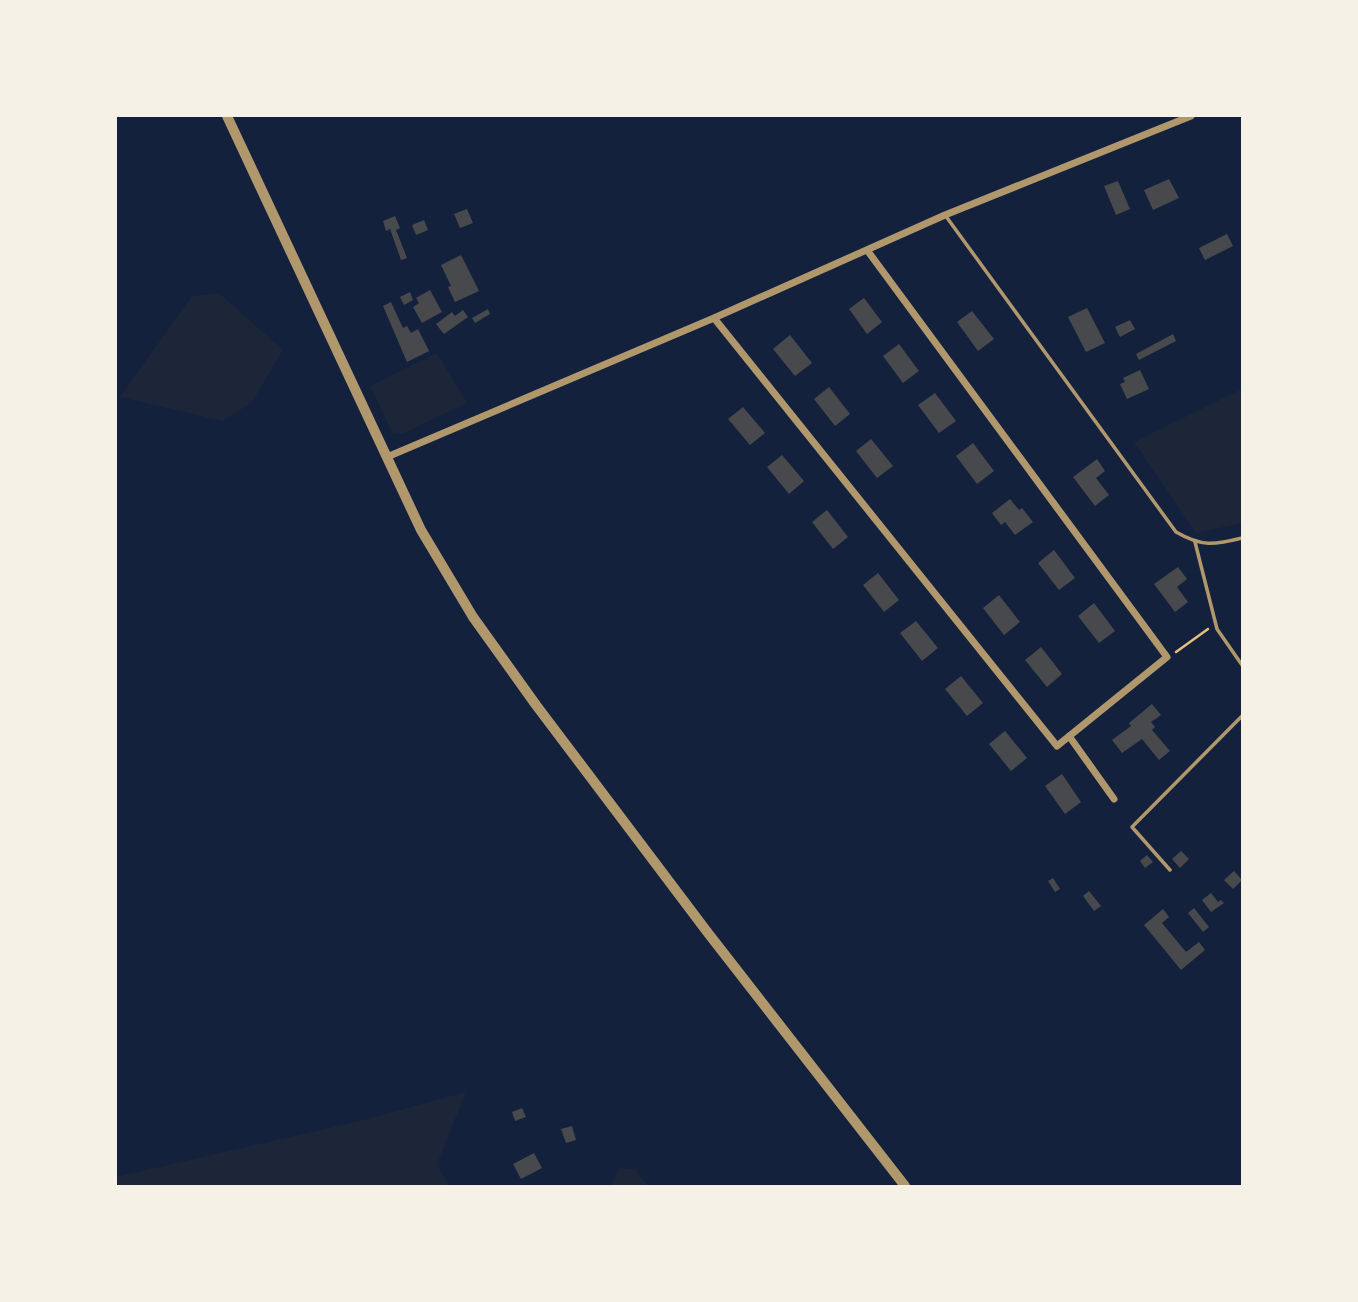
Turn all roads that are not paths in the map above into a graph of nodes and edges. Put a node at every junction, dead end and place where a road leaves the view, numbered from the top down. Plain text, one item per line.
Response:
1 (227, 116) edge
2 (1191, 116) edge
3 (944, 215) junction
4 (867, 250) junction
5 (714, 318) junction
6 (387, 457) junction
7 (1242, 538) edge
8 (1195, 542) junction
9 (1242, 665) edge
10 (1242, 716) edge
11 (1069, 736) junction
12 (1114, 799) dead end
13 (1170, 870) dead end
14 (905, 1186) edge

1 - 6 street
2 - 3 street
3 - 4 street
3 - 8 lane
4 - 5 street
4 - 11 street
5 - 6 street
5 - 11 street
6 - 14 street
7 - 8 lane
8 - 9 lane
10 - 13 lane
11 - 12 street

